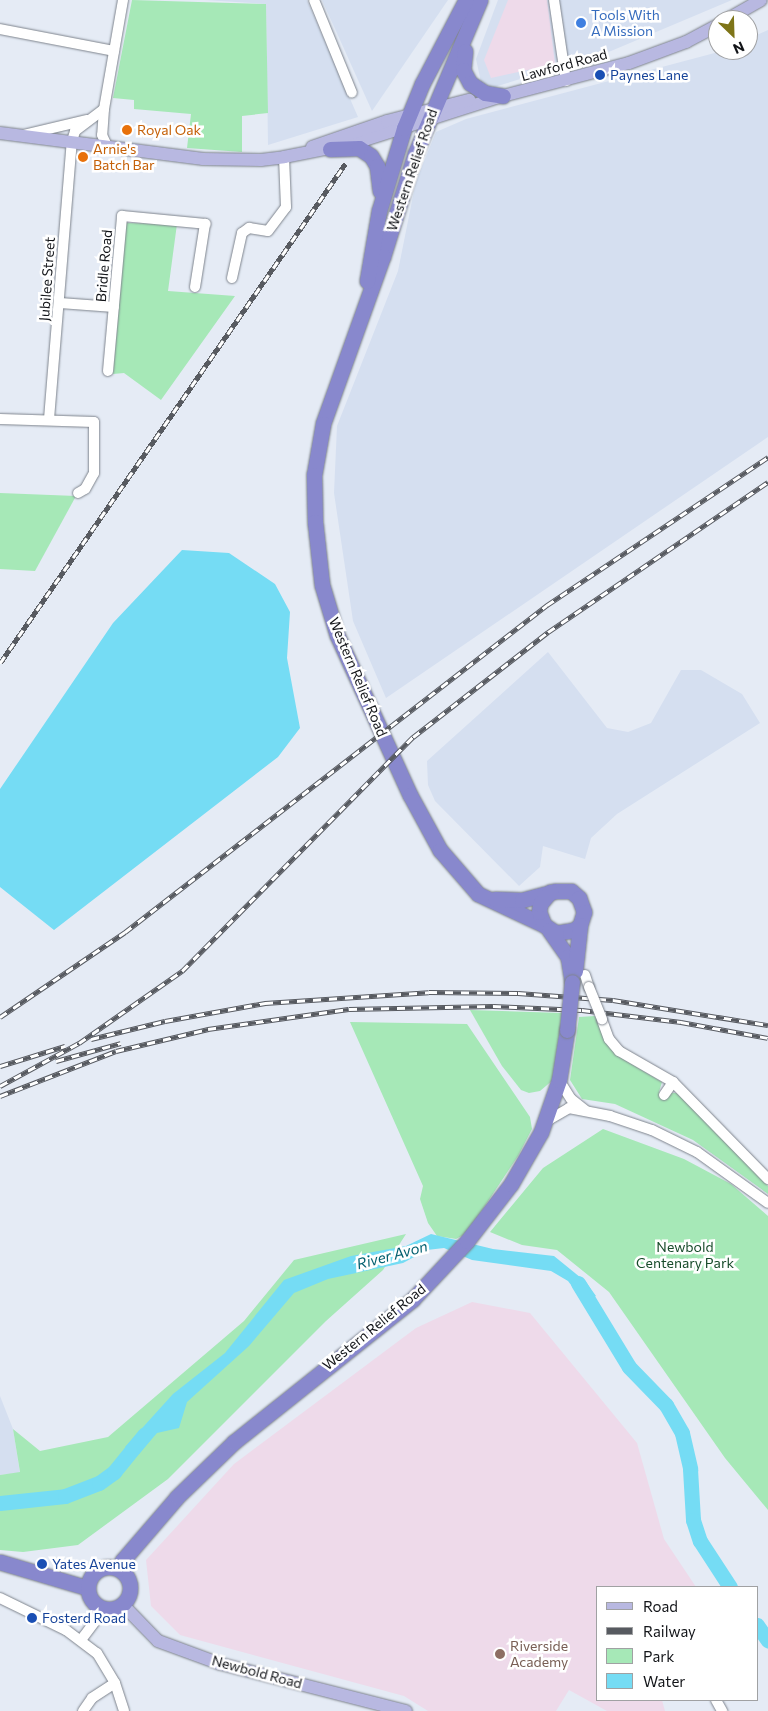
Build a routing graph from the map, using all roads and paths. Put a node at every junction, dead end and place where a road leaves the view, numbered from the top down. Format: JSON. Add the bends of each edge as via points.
{"nodes":[{"id":1,"x":123,"y":0,"type":"edge"},
{"id":2,"x":314,"y":0,"type":"edge"},
{"id":3,"x":466,"y":0,"type":"edge"},
{"id":4,"x":480,"y":0,"type":"edge"},
{"id":5,"x":554,"y":0,"type":"edge"},
{"id":6,"x":761,"y":0,"type":"edge"},
{"id":7,"x":744,"y":10,"type":"edge"},
{"id":8,"x":0,"y":29,"type":"edge"},
{"id":9,"x":708,"y":30,"type":"edge"},
{"id":10,"x":114,"y":51,"type":"junction"},
{"id":11,"x":566,"y":82,"type":"junction"},
{"id":12,"x":352,"y":92,"type":"dead end"},
{"id":13,"x":501,"y":97,"type":"junction"},
{"id":14,"x":104,"y":108,"type":"junction"},
{"id":15,"x":420,"y":118,"type":"junction"},
{"id":16,"x":89,"y":120,"type":"junction"},
{"id":17,"x":0,"y":133,"type":"edge"},
{"id":18,"x":17,"y":137,"type":"junction"},
{"id":19,"x":72,"y":141,"type":"junction"},
{"id":20,"x":108,"y":148,"type":"junction"},
{"id":21,"x":330,"y":149,"type":"junction"},
{"id":22,"x":288,"y":156,"type":"junction"},
{"id":23,"x":380,"y":206,"type":"junction"},
{"id":24,"x":368,"y":272,"type":"junction"},
{"id":25,"x":232,"y":278,"type":"dead end"},
{"id":26,"x":195,"y":286,"type":"dead end"},
{"id":27,"x":60,"y":303,"type":"junction"},
{"id":28,"x":114,"y":307,"type":"junction"},
{"id":29,"x":360,"y":314,"type":"junction"},
{"id":30,"x":108,"y":371,"type":"dead end"},
{"id":31,"x":0,"y":419,"type":"edge"},
{"id":32,"x":49,"y":419,"type":"junction"},
{"id":33,"x":78,"y":493,"type":"dead end"},
{"id":34,"x":550,"y":892,"type":"junction"},
{"id":35,"x":484,"y":897,"type":"junction"},
{"id":36,"x":580,"y":925,"type":"junction"},
{"id":37,"x":546,"y":928,"type":"junction"},
{"id":38,"x":575,"y":977,"type":"junction"},
{"id":39,"x":559,"y":1080,"type":"junction"},
{"id":40,"x":674,"y":1082,"type":"junction"},
{"id":41,"x":664,"y":1095,"type":"dead end"},
{"id":42,"x":585,"y":1110,"type":"junction"},
{"id":43,"x":545,"y":1122,"type":"junction"},
{"id":44,"x":768,"y":1179,"type":"edge"},
{"id":45,"x":768,"y":1204,"type":"edge"},
{"id":46,"x":0,"y":1562,"type":"edge"},
{"id":47,"x":118,"y":1569,"type":"junction"},
{"id":48,"x":88,"y":1588,"type":"junction"},
{"id":49,"x":0,"y":1598,"type":"edge"},
{"id":50,"x":123,"y":1605,"type":"junction"},
{"id":51,"x":104,"y":1609,"type":"junction"},
{"id":52,"x":81,"y":1640,"type":"junction"},
{"id":53,"x":115,"y":1683,"type":"junction"},
{"id":54,"x":83,"y":1711,"type":"edge"},
{"id":55,"x":124,"y":1711,"type":"edge"},
{"id":56,"x":406,"y":1711,"type":"edge"}],
"edges":[{"from":1,"to":10,"type":"street"},
{"from":2,"to":12,"type":"street"},
{"from":3,"to":15,"type":"highway","name":"Western Relief Road","via":[[422,84]]},
{"from":4,"to":13,"type":"highway","via":[[478,20],[462,56],[463,70],[474,87]]},
{"from":4,"to":15,"type":"highway","name":"Western Relief Road"},
{"from":5,"to":11,"type":"street"},
{"from":6,"to":7,"type":"main road"},
{"from":8,"to":10,"type":"street"},
{"from":9,"to":11,"type":"main road","name":"Lawford Road","via":[[679,45]]},
{"from":10,"to":14,"type":"street"},
{"from":11,"to":13,"type":"main road","name":"Lawford Road"},
{"from":13,"to":15,"type":"main road","name":"Lawford Road","via":[[483,97]]},
{"from":14,"to":16,"type":"street"},
{"from":14,"to":20,"type":"street","via":[[102,135]]},
{"from":15,"to":21,"type":"main road","name":"Lawford Road"},
{"from":15,"to":22,"type":"main road","name":"Lawford Road","via":[[327,140]]},
{"from":15,"to":23,"type":"highway","name":"Western Relief Road"},
{"from":15,"to":24,"type":"highway"},
{"from":15,"to":29,"type":"highway","name":"Western Relief Road","via":[[383,256]]},
{"from":16,"to":18,"type":"street"},
{"from":16,"to":19,"type":"street","via":[[75,131]]},
{"from":17,"to":18,"type":"main road","name":"Lawford Road"},
{"from":18,"to":19,"type":"main road","name":"Lawford Road"},
{"from":19,"to":20,"type":"main road","name":"Lawford Road"},
{"from":19,"to":27,"type":"street","name":"Jubilee Street"},
{"from":20,"to":22,"type":"main road","name":"Lawford Road","via":[[223,160]]},
{"from":21,"to":22,"type":"main road","name":"Lawford Road"},
{"from":21,"to":23,"type":"highway","via":[[359,148],[371,156],[377,166]]},
{"from":22,"to":25,"type":"street","via":[[286,207],[268,231],[249,228],[242,233]]},
{"from":23,"to":24,"type":"highway","name":"Western Relief Road"},
{"from":24,"to":29,"type":"highway","name":"Western Relief Road"},
{"from":26,"to":28,"type":"street","name":"Bridle Road","via":[[206,224],[122,216]]},
{"from":27,"to":28,"type":"street"},
{"from":27,"to":32,"type":"street","name":"Jubilee Street"},
{"from":28,"to":30,"type":"street","name":"Bridle Road"},
{"from":29,"to":35,"type":"highway","name":"Western Relief Road","via":[[323,424],[316,457],[315,522],[322,585],[337,635],[410,795],[440,850]]},
{"from":31,"to":32,"type":"street"},
{"from":32,"to":33,"type":"street","via":[[94,422],[94,473],[85,489]]},
{"from":34,"to":35,"type":"highway","via":[[522,900]]},
{"from":34,"to":36,"type":"highway","via":[[567,890],[579,898],[584,912]]},
{"from":34,"to":37,"type":"highway","via":[[540,904],[540,918]]},
{"from":35,"to":37,"type":"highway","name":"Western Relief Road"},
{"from":36,"to":37,"type":"highway","via":[[568,933]]},
{"from":36,"to":38,"type":"highway","name":"Western Relief Road"},
{"from":37,"to":38,"type":"highway","name":"Western Relief Road","via":[[564,948]]},
{"from":38,"to":39,"type":"highway","name":"Western Relief Road","bridge":true},
{"from":38,"to":40,"type":"street","bridge":true,"via":[[589,987],[609,1039],[619,1051]]},
{"from":39,"to":42,"type":"street","via":[[571,1099]]},
{"from":39,"to":43,"type":"highway","name":"Western Relief Road"},
{"from":40,"to":41,"type":"street"},
{"from":40,"to":44,"type":"street"},
{"from":42,"to":43,"type":"street","via":[[569,1108]]},
{"from":42,"to":45,"type":"street","via":[[652,1130],[682,1145],[728,1172]]},
{"from":43,"to":47,"type":"highway","name":"Western Relief Road","via":[[511,1184],[432,1280],[383,1324],[234,1442],[178,1497]]},
{"from":46,"to":48,"type":"highway"},
{"from":47,"to":48,"type":"highway","via":[[98,1570]]},
{"from":47,"to":50,"type":"highway","via":[[130,1586]]},
{"from":48,"to":51,"type":"highway","via":[[92,1602]]},
{"from":49,"to":52,"type":"street"},
{"from":50,"to":51,"type":"highway"},
{"from":50,"to":56,"type":"main road","name":"Newbold Road","via":[[158,1641],[221,1664]]},
{"from":51,"to":52,"type":"street"},
{"from":52,"to":53,"type":"street","via":[[96,1653]]},
{"from":53,"to":54,"type":"street","via":[[92,1698]]},
{"from":53,"to":55,"type":"street"}]}
